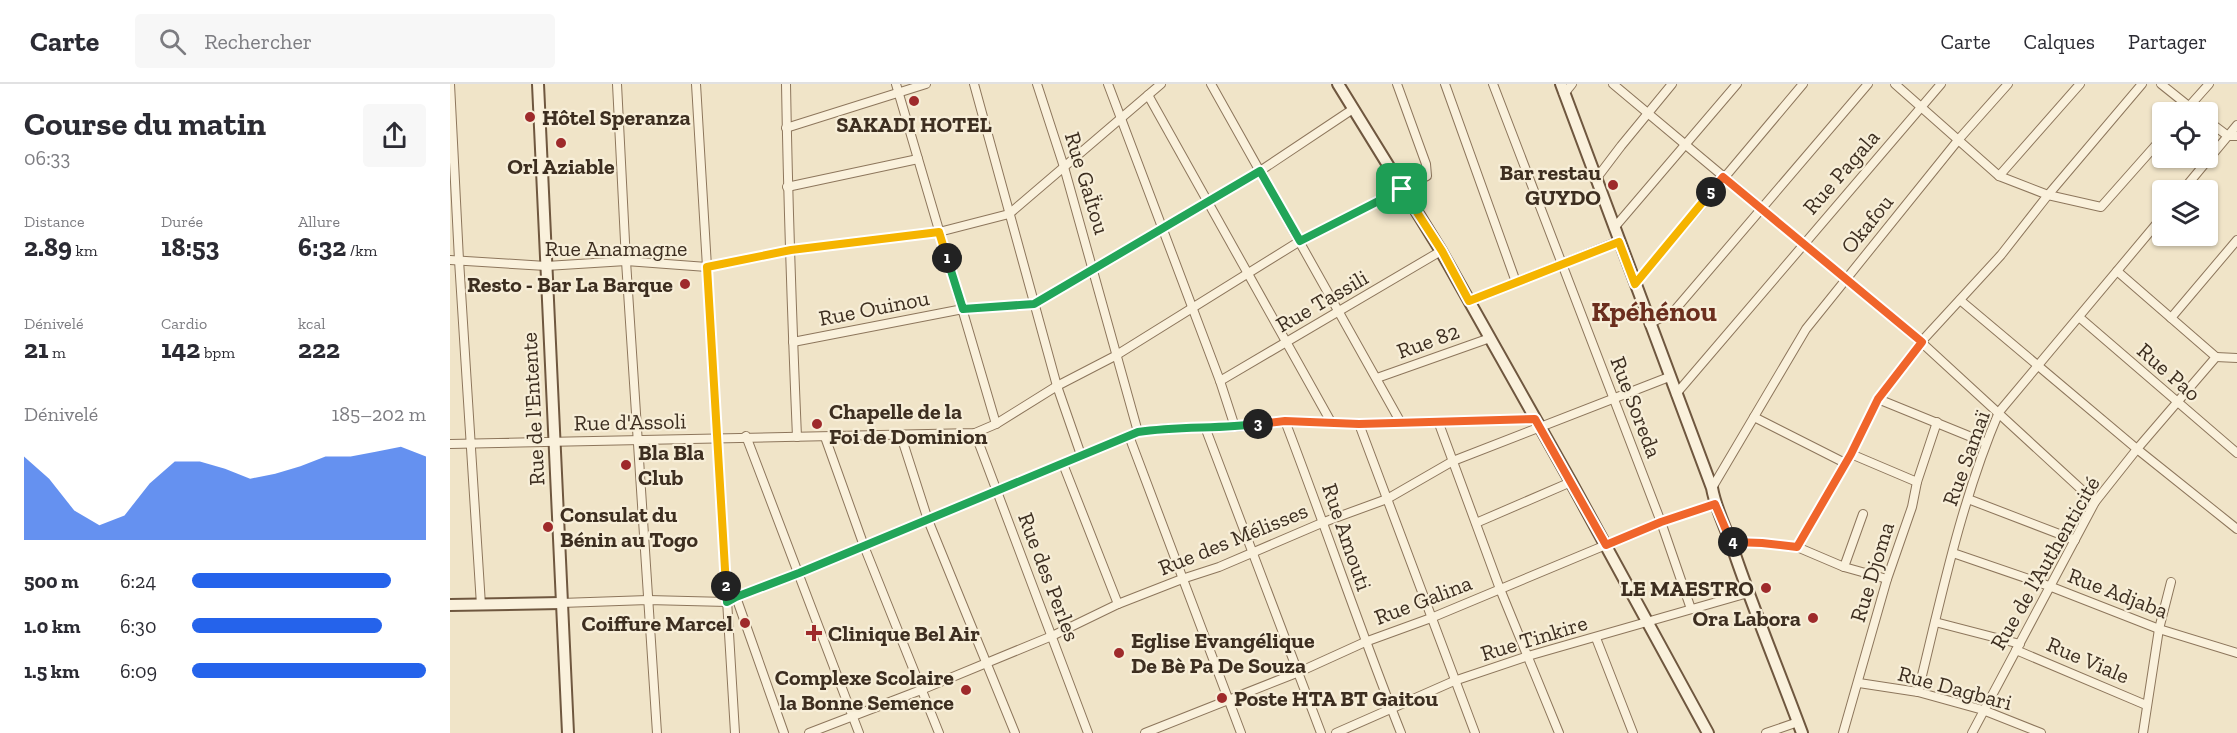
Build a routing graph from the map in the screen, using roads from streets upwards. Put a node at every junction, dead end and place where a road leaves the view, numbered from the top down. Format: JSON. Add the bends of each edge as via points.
{"nodes":[{"id":1,"x":450,"y":84,"type":"edge"},
{"id":2,"x":538,"y":84,"type":"edge"},
{"id":3,"x":616,"y":84,"type":"edge"},
{"id":4,"x":696,"y":84,"type":"edge"},
{"id":5,"x":786,"y":84,"type":"edge"},
{"id":6,"x":896,"y":84,"type":"edge"},
{"id":7,"x":926,"y":84,"type":"edge"},
{"id":8,"x":974,"y":84,"type":"edge"},
{"id":9,"x":1037,"y":84,"type":"edge"},
{"id":10,"x":1108,"y":84,"type":"edge"},
{"id":11,"x":1161,"y":84,"type":"edge"},
{"id":12,"x":1211,"y":84,"type":"edge"},
{"id":13,"x":1338,"y":84,"type":"edge"},
{"id":14,"x":1397,"y":84,"type":"edge"},
{"id":15,"x":1445,"y":84,"type":"edge"},
{"id":16,"x":1493,"y":84,"type":"edge"},
{"id":17,"x":1572,"y":84,"type":"edge"},
{"id":18,"x":1613,"y":84,"type":"edge"},
{"id":19,"x":1672,"y":84,"type":"edge"},
{"id":20,"x":1737,"y":84,"type":"edge"},
{"id":21,"x":1803,"y":84,"type":"edge"},
{"id":22,"x":1868,"y":84,"type":"edge"},
{"id":23,"x":1894,"y":84,"type":"edge"},
{"id":24,"x":1941,"y":84,"type":"edge"},
{"id":25,"x":2008,"y":84,"type":"edge"},
{"id":26,"x":2080,"y":84,"type":"edge"},
{"id":27,"x":2142,"y":84,"type":"edge"},
{"id":28,"x":2161,"y":84,"type":"edge"},
{"id":29,"x":2209,"y":84,"type":"edge"},
{"id":30,"x":1562,"y":89,"type":"edge"},
{"id":31,"x":899,"y":93,"type":"junction"},
{"id":32,"x":1148,"y":95,"type":"junction"},
{"id":33,"x":2179,"y":102,"type":"edge"},
{"id":34,"x":2194,"y":102,"type":"edge"},
{"id":35,"x":1921,"y":107,"type":"junction"},
{"id":36,"x":1353,"y":109,"type":"junction"},
{"id":37,"x":1647,"y":114,"type":"junction"},
{"id":38,"x":1121,"y":118,"type":"junction"},
{"id":39,"x":2237,"y":125,"type":"edge"},
{"id":40,"x":786,"y":128,"type":"junction"},
{"id":41,"x":2218,"y":128,"type":"edge"},
{"id":42,"x":2228,"y":136,"type":"junction"},
{"id":43,"x":2237,"y":136,"type":"edge"},
{"id":44,"x":1959,"y":139,"type":"junction"},
{"id":45,"x":1685,"y":146,"type":"junction"},
{"id":46,"x":2152,"y":149,"type":"edge"},
{"id":47,"x":918,"y":159,"type":"junction"},
{"id":48,"x":1064,"y":167,"type":"junction"},
{"id":49,"x":1260,"y":171,"type":"junction"},
{"id":50,"x":1999,"y":176,"type":"junction"},
{"id":51,"x":1723,"y":177,"type":"junction"},
{"id":52,"x":1596,"y":179,"type":"junction"},
{"id":53,"x":2191,"y":180,"type":"edge"},
{"id":54,"x":787,"y":187,"type":"junction"},
{"id":55,"x":1402,"y":189,"type":"junction"},
{"id":56,"x":2048,"y":195,"type":"junction"},
{"id":57,"x":1207,"y":201,"type":"junction"},
{"id":58,"x":1761,"y":210,"type":"junction"},
{"id":59,"x":1009,"y":214,"type":"junction"},
{"id":60,"x":1162,"y":228,"type":"junction"},
{"id":61,"x":1614,"y":228,"type":"junction"},
{"id":62,"x":2152,"y":229,"type":"edge"},
{"id":63,"x":939,"y":232,"type":"junction"},
{"id":64,"x":2237,"y":240,"type":"edge"},
{"id":65,"x":1300,"y":241,"type":"junction"},
{"id":66,"x":1619,"y":242,"type":"junction"},
{"id":67,"x":1803,"y":244,"type":"junction"},
{"id":68,"x":791,"y":250,"type":"junction"},
{"id":69,"x":1442,"y":251,"type":"junction"},
{"id":70,"x":454,"y":260,"type":"edge"},
{"id":71,"x":626,"y":261,"type":"junction"},
{"id":72,"x":1562,"y":263,"type":"junction"},
{"id":73,"x":546,"y":266,"type":"junction"},
{"id":74,"x":707,"y":267,"type":"junction"},
{"id":75,"x":1093,"y":269,"type":"junction"},
{"id":76,"x":2117,"y":271,"type":"junction"},
{"id":77,"x":1247,"y":274,"type":"junction"},
{"id":78,"x":1846,"y":278,"type":"junction"},
{"id":79,"x":1516,"y":282,"type":"junction"},
{"id":80,"x":1635,"y":284,"type":"junction"},
{"id":81,"x":1960,"y":300,"type":"junction"},
{"id":82,"x":1469,"y":301,"type":"junction"},
{"id":83,"x":1034,"y":304,"type":"junction"},
{"id":84,"x":1192,"y":308,"type":"junction"},
{"id":85,"x":963,"y":309,"type":"junction"},
{"id":86,"x":1339,"y":312,"type":"junction"},
{"id":87,"x":2079,"y":317,"type":"junction"},
{"id":88,"x":2171,"y":318,"type":"junction"},
{"id":89,"x":1649,"y":324,"type":"junction"},
{"id":90,"x":1490,"y":338,"type":"junction"},
{"id":91,"x":793,"y":342,"type":"junction"},
{"id":92,"x":1922,"y":342,"type":"junction"},
{"id":93,"x":1285,"y":343,"type":"junction"},
{"id":94,"x":1115,"y":356,"type":"junction"},
{"id":95,"x":2216,"y":357,"type":"junction"},
{"id":96,"x":2237,"y":358,"type":"edge"},
{"id":97,"x":2036,"y":366,"type":"junction"},
{"id":98,"x":1670,"y":377,"type":"junction"},
{"id":99,"x":1377,"y":378,"type":"junction"},
{"id":100,"x":1220,"y":381,"type":"junction"},
{"id":101,"x":1057,"y":386,"type":"junction"},
{"id":102,"x":1676,"y":394,"type":"junction"},
{"id":103,"x":1613,"y":399,"type":"junction"},
{"id":104,"x":1878,"y":399,"type":"junction"},
{"id":105,"x":2176,"y":402,"type":"junction"},
{"id":106,"x":1999,"y":412,"type":"junction"},
{"id":107,"x":1754,"y":417,"type":"junction"},
{"id":108,"x":1285,"y":421,"type":"junction"},
{"id":109,"x":1438,"y":421,"type":"junction"},
{"id":110,"x":1331,"y":422,"type":"junction"},
{"id":111,"x":1937,"y":422,"type":"junction"},
{"id":112,"x":1401,"y":423,"type":"junction"},
{"id":113,"x":1538,"y":423,"type":"junction"},
{"id":114,"x":996,"y":424,"type":"junction"},
{"id":115,"x":1359,"y":424,"type":"junction"},
{"id":116,"x":1205,"y":427,"type":"junction"},
{"id":117,"x":1235,"y":427,"type":"junction"},
{"id":118,"x":1138,"y":432,"type":"junction"},
{"id":119,"x":975,"y":433,"type":"junction"},
{"id":120,"x":746,"y":436,"type":"junction"},
{"id":121,"x":901,"y":436,"type":"junction"},
{"id":122,"x":1129,"y":436,"type":"junction"},
{"id":123,"x":796,"y":437,"type":"junction"},
{"id":124,"x":825,"y":437,"type":"junction"},
{"id":125,"x":718,"y":439,"type":"junction"},
{"id":126,"x":639,"y":440,"type":"junction"},
{"id":127,"x":554,"y":441,"type":"junction"},
{"id":128,"x":471,"y":443,"type":"junction"},
{"id":129,"x":1986,"y":443,"type":"junction"},
{"id":130,"x":450,"y":444,"type":"edge"},
{"id":131,"x":2137,"y":449,"type":"junction"},
{"id":132,"x":2237,"y":453,"type":"edge"},
{"id":133,"x":1851,"y":454,"type":"junction"},
{"id":134,"x":1081,"y":455,"type":"junction"},
{"id":135,"x":1453,"y":461,"type":"junction"},
{"id":136,"x":1845,"y":463,"type":"junction"},
{"id":137,"x":1063,"y":464,"type":"junction"},
{"id":138,"x":1571,"y":482,"type":"junction"},
{"id":139,"x":1917,"y":482,"type":"junction"},
{"id":140,"x":1712,"y":488,"type":"junction"},
{"id":141,"x":997,"y":491,"type":"junction"},
{"id":142,"x":1387,"y":499,"type":"junction"},
{"id":143,"x":1968,"y":499,"type":"junction"},
{"id":144,"x":2095,"y":502,"type":"junction"},
{"id":145,"x":1715,"y":504,"type":"junction"},
{"id":146,"x":1863,"y":514,"type":"dead end"},
{"id":147,"x":928,"y":520,"type":"junction"},
{"id":148,"x":1324,"y":522,"type":"junction"},
{"id":149,"x":1661,"y":522,"type":"junction"},
{"id":150,"x":1476,"y":523,"type":"junction"},
{"id":151,"x":2237,"y":529,"type":"edge"},
{"id":152,"x":2075,"y":540,"type":"junction"},
{"id":153,"x":1731,"y":542,"type":"junction"},
{"id":154,"x":1606,"y":545,"type":"junction"},
{"id":155,"x":864,"y":546,"type":"junction"},
{"id":156,"x":1797,"y":547,"type":"junction"},
{"id":157,"x":1253,"y":553,"type":"junction"},
{"id":158,"x":1953,"y":553,"type":"junction"},
{"id":159,"x":1844,"y":567,"type":"junction"},
{"id":160,"x":799,"y":573,"type":"junction"},
{"id":161,"x":1182,"y":579,"type":"junction"},
{"id":162,"x":1887,"y":579,"type":"junction"},
{"id":163,"x":2171,"y":582,"type":"dead end"},
{"id":164,"x":2049,"y":586,"type":"junction"},
{"id":165,"x":1500,"y":589,"type":"junction"},
{"id":166,"x":1748,"y":593,"type":"junction"},
{"id":167,"x":736,"y":597,"type":"junction"},
{"id":168,"x":648,"y":600,"type":"junction"},
{"id":169,"x":727,"y":602,"type":"junction"},
{"id":170,"x":561,"y":603,"type":"junction"},
{"id":171,"x":1118,"y":604,"type":"junction"},
{"id":172,"x":450,"y":605,"type":"edge"},
{"id":173,"x":481,"y":605,"type":"junction"},
{"id":174,"x":1691,"y":609,"type":"junction"},
{"id":175,"x":1431,"y":618,"type":"junction"},
{"id":176,"x":1647,"y":622,"type":"junction"},
{"id":177,"x":1935,"y":622,"type":"junction"},
{"id":178,"x":2158,"y":629,"type":"junction"},
{"id":179,"x":1052,"y":636,"type":"junction"},
{"id":180,"x":1596,"y":638,"type":"junction"},
{"id":181,"x":1365,"y":642,"type":"junction"},
{"id":182,"x":2018,"y":647,"type":"junction"},
{"id":183,"x":2237,"y":653,"type":"edge"},
{"id":184,"x":1528,"y":656,"type":"junction"},
{"id":185,"x":986,"y":663,"type":"junction"},
{"id":186,"x":1299,"y":672,"type":"junction"},
{"id":187,"x":1454,"y":681,"type":"junction"},
{"id":188,"x":1859,"y":683,"type":"junction"},
{"id":189,"x":921,"y":690,"type":"junction"},
{"id":190,"x":1918,"y":693,"type":"junction"},
{"id":191,"x":1228,"y":699,"type":"junction"},
{"id":192,"x":2146,"y":705,"type":"junction"},
{"id":193,"x":1391,"y":709,"type":"junction"},
{"id":194,"x":1983,"y":710,"type":"junction"},
{"id":195,"x":853,"y":717,"type":"junction"},
{"id":196,"x":1798,"y":722,"type":"junction"},
{"id":197,"x":1166,"y":729,"type":"edge"},
{"id":198,"x":568,"y":733,"type":"edge"},
{"id":199,"x":657,"y":733,"type":"edge"},
{"id":200,"x":735,"y":733,"type":"edge"},
{"id":201,"x":784,"y":733,"type":"edge"},
{"id":202,"x":809,"y":733,"type":"edge"},
{"id":203,"x":859,"y":733,"type":"edge"},
{"id":204,"x":939,"y":733,"type":"edge"},
{"id":205,"x":1015,"y":733,"type":"edge"},
{"id":206,"x":1088,"y":733,"type":"edge"},
{"id":207,"x":1145,"y":733,"type":"edge"},
{"id":208,"x":1241,"y":733,"type":"edge"},
{"id":209,"x":1321,"y":733,"type":"edge"},
{"id":210,"x":1336,"y":733,"type":"edge"},
{"id":211,"x":1401,"y":733,"type":"edge"},
{"id":212,"x":1475,"y":733,"type":"edge"},
{"id":213,"x":1559,"y":733,"type":"edge"},
{"id":214,"x":1633,"y":733,"type":"edge"},
{"id":215,"x":1708,"y":733,"type":"edge"},
{"id":216,"x":1766,"y":733,"type":"edge"},
{"id":217,"x":1802,"y":733,"type":"edge"},
{"id":218,"x":1843,"y":733,"type":"edge"},
{"id":219,"x":1972,"y":733,"type":"edge"},
{"id":220,"x":2041,"y":733,"type":"edge"},
{"id":221,"x":2143,"y":733,"type":"edge"}],
"edges":[{"from":1,"to":70,"type":"street"},
{"from":2,"to":73,"type":"street","name":"Rue de l'Entente"},
{"from":3,"to":71,"type":"street"},
{"from":4,"to":74,"type":"street"},
{"from":5,"to":40,"type":"street"},
{"from":6,"to":31,"type":"street"},
{"from":7,"to":31,"type":"street"},
{"from":8,"to":59,"type":"street"},
{"from":9,"to":48,"type":"street","name":"Rue GaÏtou"},
{"from":10,"to":38,"type":"street"},
{"from":11,"to":32,"type":"street","name":"Rue Anamagne"},
{"from":12,"to":49,"type":"street"},
{"from":13,"to":36,"type":"street"},
{"from":14,"to":55,"type":"street","name":"Rue d'Assoli","via":[[1427,174]]},
{"from":15,"to":79,"type":"street"},
{"from":16,"to":72,"type":"street","name":"Rue Soreda"},
{"from":17,"to":30,"type":"street"},
{"from":18,"to":37,"type":"street"},
{"from":19,"to":37,"type":"street"},
{"from":20,"to":45,"type":"street"},
{"from":21,"to":51,"type":"street"},
{"from":22,"to":58,"type":"street"},
{"from":23,"to":35,"type":"street"},
{"from":24,"to":35,"type":"street","name":"Rue Pagala"},
{"from":25,"to":44,"type":"street","name":"Okafou"},
{"from":26,"to":50,"type":"street"},
{"from":27,"to":56,"type":"street"},
{"from":28,"to":33,"type":"street"},
{"from":29,"to":34,"type":"street"},
{"from":30,"to":52,"type":"street"},
{"from":31,"to":40,"type":"street"},
{"from":31,"to":47,"type":"street"},
{"from":32,"to":38,"type":"street","name":"Rue Anamagne"},
{"from":32,"to":57,"type":"street"},
{"from":35,"to":44,"type":"street"},
{"from":35,"to":67,"type":"street","name":"Rue Pagala"},
{"from":36,"to":49,"type":"street"},
{"from":36,"to":55,"type":"street"},
{"from":37,"to":45,"type":"street"},
{"from":37,"to":52,"type":"street"},
{"from":38,"to":48,"type":"street","name":"Rue Anamagne"},
{"from":38,"to":60,"type":"street"},
{"from":39,"to":42,"type":"street"},
{"from":40,"to":54,"type":"street"},
{"from":41,"to":42,"type":"street"},
{"from":42,"to":43,"type":"street"},
{"from":42,"to":53,"type":"street"},
{"from":44,"to":50,"type":"street"},
{"from":44,"to":78,"type":"street","name":"Okafou"},
{"from":45,"to":51,"type":"street"},
{"from":45,"to":61,"type":"street"},
{"from":46,"to":56,"type":"street","via":[[2101,207]]},
{"from":47,"to":54,"type":"street"},
{"from":47,"to":63,"type":"street"},
{"from":48,"to":59,"type":"street","name":"Rue Anamagne"},
{"from":48,"to":75,"type":"street","name":"Rue GaÏtou"},
{"from":49,"to":57,"type":"street"},
{"from":49,"to":65,"type":"street"},
{"from":50,"to":56,"type":"street"},
{"from":51,"to":58,"type":"street"},
{"from":51,"to":80,"type":"street"},
{"from":52,"to":61,"type":"street"},
{"from":54,"to":68,"type":"street"},
{"from":55,"to":65,"type":"street","name":"Rue d'Assoli"},
{"from":55,"to":69,"type":"street"},
{"from":56,"to":81,"type":"street"},
{"from":57,"to":60,"type":"street"},
{"from":57,"to":77,"type":"street"},
{"from":58,"to":67,"type":"street"},
{"from":58,"to":89,"type":"street","via":[[1674,311]]},
{"from":59,"to":63,"type":"street","name":"Rue Anamagne"},
{"from":59,"to":83,"type":"street"},
{"from":60,"to":75,"type":"street"},
{"from":60,"to":84,"type":"street"},
{"from":61,"to":66,"type":"street"},
{"from":62,"to":76,"type":"street","name":"Rue Samaï"},
{"from":63,"to":68,"type":"street","name":"Rue Anamagne"},
{"from":63,"to":85,"type":"street"},
{"from":64,"to":88,"type":"street"},
{"from":65,"to":77,"type":"street","name":"Rue d'Assoli"},
{"from":65,"to":86,"type":"street"},
{"from":66,"to":72,"type":"street"},
{"from":66,"to":80,"type":"street"},
{"from":67,"to":78,"type":"street"},
{"from":67,"to":102,"type":"street","name":"Rue Pagala"},
{"from":68,"to":74,"type":"street","name":"Rue Anamagne"},
{"from":68,"to":91,"type":"street"},
{"from":69,"to":82,"type":"street"},
{"from":69,"to":86,"type":"street","name":"Rue Tassili"},
{"from":70,"to":73,"type":"street","name":"Rue Anamagne"},
{"from":70,"to":128,"type":"street"},
{"from":71,"to":73,"type":"street","name":"Rue Anamagne"},
{"from":71,"to":74,"type":"street","name":"Rue Anamagne"},
{"from":71,"to":126,"type":"street"},
{"from":72,"to":79,"type":"street"},
{"from":72,"to":103,"type":"street","name":"Rue Soreda"},
{"from":73,"to":127,"type":"street","name":"Rue de l'Entente"},
{"from":74,"to":125,"type":"street"},
{"from":75,"to":83,"type":"street"},
{"from":75,"to":94,"type":"street","name":"Rue GaÏtou"},
{"from":76,"to":87,"type":"street","name":"Rue Samaï"},
{"from":76,"to":88,"type":"street"},
{"from":77,"to":84,"type":"street","name":"Rue d'Assoli"},
{"from":77,"to":93,"type":"street"},
{"from":78,"to":92,"type":"street"},
{"from":78,"to":107,"type":"street","name":"Okafou","via":[[1797,342]]},
{"from":79,"to":82,"type":"street"},
{"from":80,"to":89,"type":"street"},
{"from":81,"to":92,"type":"street"},
{"from":81,"to":97,"type":"street"},
{"from":82,"to":90,"type":"street"},
{"from":83,"to":85,"type":"street","name":"Rue Ouinou"},
{"from":83,"to":101,"type":"street"},
{"from":84,"to":94,"type":"street","name":"Rue d'Assoli"},
{"from":84,"to":100,"type":"street"},
{"from":85,"to":91,"type":"street","name":"Rue Ouinou"},
{"from":85,"to":114,"type":"street"},
{"from":86,"to":93,"type":"street","name":"Rue Tassili"},
{"from":86,"to":99,"type":"street"},
{"from":87,"to":97,"type":"street","name":"Rue Samaï"},
{"from":87,"to":105,"type":"street","name":"Rue Pao"},
{"from":88,"to":95,"type":"street"},
{"from":89,"to":98,"type":"street"},
{"from":90,"to":99,"type":"street","name":"Rue 82"},
{"from":90,"to":113,"type":"street"},
{"from":91,"to":123,"type":"street"},
{"from":92,"to":104,"type":"street"},
{"from":92,"to":106,"type":"street"},
{"from":93,"to":100,"type":"street","name":"Rue Tassili"},
{"from":93,"to":110,"type":"street"},
{"from":94,"to":101,"type":"street","name":"Rue d'Assoli"},
{"from":94,"to":118,"type":"street","name":"Rue GaÏtou"},
{"from":95,"to":96,"type":"street"},
{"from":95,"to":105,"type":"street","name":"Rue de l'Authenticité"},
{"from":97,"to":106,"type":"street","name":"Rue Samaï"},
{"from":97,"to":131,"type":"street"},
{"from":98,"to":102,"type":"street"},
{"from":98,"to":103,"type":"street","name":"Rue des Mélisses"},
{"from":99,"to":112,"type":"street"},
{"from":100,"to":117,"type":"street"},
{"from":101,"to":114,"type":"street","name":"Rue d'Assoli"},
{"from":101,"to":134,"type":"street"},
{"from":102,"to":140,"type":"street"},
{"from":103,"to":113,"type":"street","name":"Rue des Mélisses"},
{"from":103,"to":149,"type":"street","name":"Rue Soreda"},
{"from":104,"to":111,"type":"street"},
{"from":104,"to":133,"type":"street"},
{"from":105,"to":131,"type":"street","name":"Rue de l'Authenticité"},
{"from":105,"to":132,"type":"street","name":"Rue Pao"},
{"from":106,"to":129,"type":"street","name":"Rue Samaï"},
{"from":106,"to":144,"type":"street"},
{"from":107,"to":136,"type":"street"},
{"from":107,"to":140,"type":"street","name":"Okafou"},
{"from":108,"to":110,"type":"street"},
{"from":108,"to":117,"type":"street"},
{"from":108,"to":148,"type":"street","name":"Rue Amouti"},
{"from":109,"to":112,"type":"street"},
{"from":109,"to":113,"type":"street"},
{"from":109,"to":135,"type":"street"},
{"from":110,"to":115,"type":"street"},
{"from":111,"to":129,"type":"street"},
{"from":111,"to":139,"type":"street","name":"Rue Djoma"},
{"from":112,"to":115,"type":"street"},
{"from":113,"to":135,"type":"street","name":"Rue des Mélisses"},
{"from":113,"to":138,"type":"street"},
{"from":114,"to":119,"type":"street","name":"Rue d'Assoli"},
{"from":115,"to":142,"type":"street"},
{"from":116,"to":117,"type":"street"},
{"from":116,"to":118,"type":"street"},
{"from":116,"to":157,"type":"street"},
{"from":118,"to":122,"type":"street"},
{"from":119,"to":121,"type":"street","name":"Rue d'Assoli"},
{"from":119,"to":141,"type":"street","name":"Rue des Perles"},
{"from":120,"to":123,"type":"street","name":"Rue d'Assoli"},
{"from":120,"to":125,"type":"street","name":"Rue d'Assoli"},
{"from":120,"to":160,"type":"street"},
{"from":121,"to":124,"type":"street","name":"Rue d'Assoli"},
{"from":121,"to":147,"type":"street"},
{"from":122,"to":134,"type":"street"},
{"from":122,"to":161,"type":"street"},
{"from":123,"to":124,"type":"street","name":"Rue d'Assoli"},
{"from":124,"to":155,"type":"street"},
{"from":125,"to":126,"type":"street","name":"Rue d'Assoli"},
{"from":125,"to":169,"type":"street"},
{"from":126,"to":127,"type":"street","name":"Rue d'Assoli"},
{"from":126,"to":168,"type":"street"},
{"from":127,"to":128,"type":"street","name":"Rue d'Assoli"},
{"from":127,"to":170,"type":"street","name":"Rue de l'Entente"},
{"from":128,"to":130,"type":"street","name":"Rue d'Assoli"},
{"from":128,"to":173,"type":"street"},
{"from":129,"to":143,"type":"street","name":"Rue Samaï"},
{"from":131,"to":144,"type":"street","name":"Rue de l'Authenticité"},
{"from":131,"to":151,"type":"street"},
{"from":133,"to":136,"type":"street"},
{"from":133,"to":139,"type":"street"},
{"from":134,"to":137,"type":"street"},
{"from":135,"to":142,"type":"street","name":"Rue des Mélisses"},
{"from":135,"to":150,"type":"street"},
{"from":136,"to":156,"type":"street"},
{"from":137,"to":141,"type":"street"},
{"from":137,"to":171,"type":"street"},
{"from":138,"to":150,"type":"street"},
{"from":138,"to":154,"type":"street"},
{"from":139,"to":162,"type":"street","name":"Rue Djoma"},
{"from":140,"to":145,"type":"street"},
{"from":141,"to":147,"type":"street"},
{"from":141,"to":179,"type":"street","name":"Rue des Perles"},
{"from":142,"to":148,"type":"street","name":"Rue des Mélisses"},
{"from":142,"to":175,"type":"street"},
{"from":143,"to":152,"type":"street"},
{"from":143,"to":158,"type":"street","name":"Rue Samaï"},
{"from":144,"to":152,"type":"street","name":"Rue de l'Authenticité"},
{"from":145,"to":149,"type":"street","name":"Rue Galina"},
{"from":145,"to":153,"type":"street"},
{"from":146,"to":159,"type":"street"},
{"from":147,"to":155,"type":"street"},
{"from":147,"to":185,"type":"street"},
{"from":148,"to":157,"type":"street","name":"Rue des Mélisses"},
{"from":148,"to":181,"type":"street","name":"Rue Amouti"},
{"from":149,"to":154,"type":"street","name":"Rue Galina"},
{"from":149,"to":174,"type":"street","name":"Rue Soreda"},
{"from":150,"to":165,"type":"street"},
{"from":152,"to":164,"type":"street","name":"Rue de l'Authenticité"},
{"from":153,"to":156,"type":"street"},
{"from":153,"to":166,"type":"street"},
{"from":154,"to":165,"type":"street","name":"Rue Galina"},
{"from":154,"to":176,"type":"street"},
{"from":155,"to":160,"type":"street"},
{"from":155,"to":189,"type":"street"},
{"from":156,"to":159,"type":"street"},
{"from":157,"to":161,"type":"street","name":"Rue des Mélisses"},
{"from":157,"to":186,"type":"street"},
{"from":158,"to":164,"type":"street","name":"Rue Adjaba"},
{"from":158,"to":177,"type":"street","name":"Rue Samaï"},
{"from":159,"to":162,"type":"street"},
{"from":160,"to":167,"type":"street"},
{"from":160,"to":195,"type":"street"},
{"from":161,"to":171,"type":"street","name":"Rue des Mélisses"},
{"from":161,"to":191,"type":"street"},
{"from":162,"to":188,"type":"street","name":"Rue Djoma"},
{"from":163,"to":178,"type":"street"},
{"from":164,"to":178,"type":"street","name":"Rue Adjaba"},
{"from":164,"to":182,"type":"street","name":"Rue de l'Authenticité"},
{"from":165,"to":175,"type":"street","name":"Rue Galina"},
{"from":165,"to":184,"type":"street"},
{"from":166,"to":174,"type":"street","name":"Rue Tinkire"},
{"from":166,"to":196,"type":"street"},
{"from":167,"to":169,"type":"street"},
{"from":167,"to":201,"type":"street"},
{"from":168,"to":169,"type":"street"},
{"from":168,"to":170,"type":"street"},
{"from":168,"to":199,"type":"street"},
{"from":169,"to":200,"type":"street"},
{"from":170,"to":173,"type":"street"},
{"from":170,"to":198,"type":"street","name":"Rue de l'Entente"},
{"from":171,"to":179,"type":"street","name":"Rue des Mélisses"},
{"from":172,"to":173,"type":"street"},
{"from":174,"to":176,"type":"street","name":"Rue Tinkire"},
{"from":175,"to":181,"type":"street","name":"Rue Galina"},
{"from":175,"to":187,"type":"street"},
{"from":176,"to":180,"type":"street","name":"Rue Tinkire"},
{"from":176,"to":215,"type":"street"},
{"from":177,"to":182,"type":"street","name":"Rue Viale"},
{"from":177,"to":190,"type":"street","name":"Rue Samaï"},
{"from":178,"to":183,"type":"street","name":"Rue Adjaba"},
{"from":178,"to":192,"type":"street"},
{"from":179,"to":185,"type":"street","name":"Rue des Mélisses"},
{"from":179,"to":206,"type":"street","name":"Rue des Perles"},
{"from":180,"to":184,"type":"street","name":"Rue Tinkire"},
{"from":180,"to":214,"type":"street"},
{"from":181,"to":186,"type":"street","name":"Rue Galina"},
{"from":181,"to":193,"type":"street","name":"Rue Amouti"},
{"from":182,"to":192,"type":"street","name":"Rue Viale"},
{"from":182,"to":194,"type":"street","name":"Rue de l'Authenticité"},
{"from":184,"to":187,"type":"street","name":"Rue Tinkire"},
{"from":184,"to":213,"type":"street"},
{"from":185,"to":189,"type":"street","name":"Rue des Mélisses"},
{"from":185,"to":205,"type":"street"},
{"from":186,"to":191,"type":"street","name":"Rue Galina"},
{"from":186,"to":209,"type":"street"},
{"from":187,"to":193,"type":"street","name":"Rue Tinkire"},
{"from":187,"to":212,"type":"street"},
{"from":188,"to":190,"type":"street","name":"Rue Dagbari"},
{"from":188,"to":218,"type":"street","name":"Rue Djoma"},
{"from":189,"to":195,"type":"street","name":"Rue des Mélisses"},
{"from":189,"to":204,"type":"street"},
{"from":190,"to":194,"type":"street","name":"Rue Dagbari"},
{"from":191,"to":197,"type":"street","name":"Rue Galina"},
{"from":191,"to":208,"type":"street"},
{"from":192,"to":221,"type":"street"},
{"from":193,"to":210,"type":"street","name":"Rue Tinkire"},
{"from":193,"to":211,"type":"street","name":"Rue Amouti"},
{"from":194,"to":219,"type":"street","name":"Rue de l'Authenticité"},
{"from":194,"to":220,"type":"street","name":"Rue Dagbari"},
{"from":195,"to":202,"type":"street","name":"Rue des Mélisses"},
{"from":195,"to":203,"type":"street"},
{"from":196,"to":216,"type":"street"},
{"from":196,"to":217,"type":"street"},
{"from":197,"to":207,"type":"street","name":"Rue Galina"}]}
